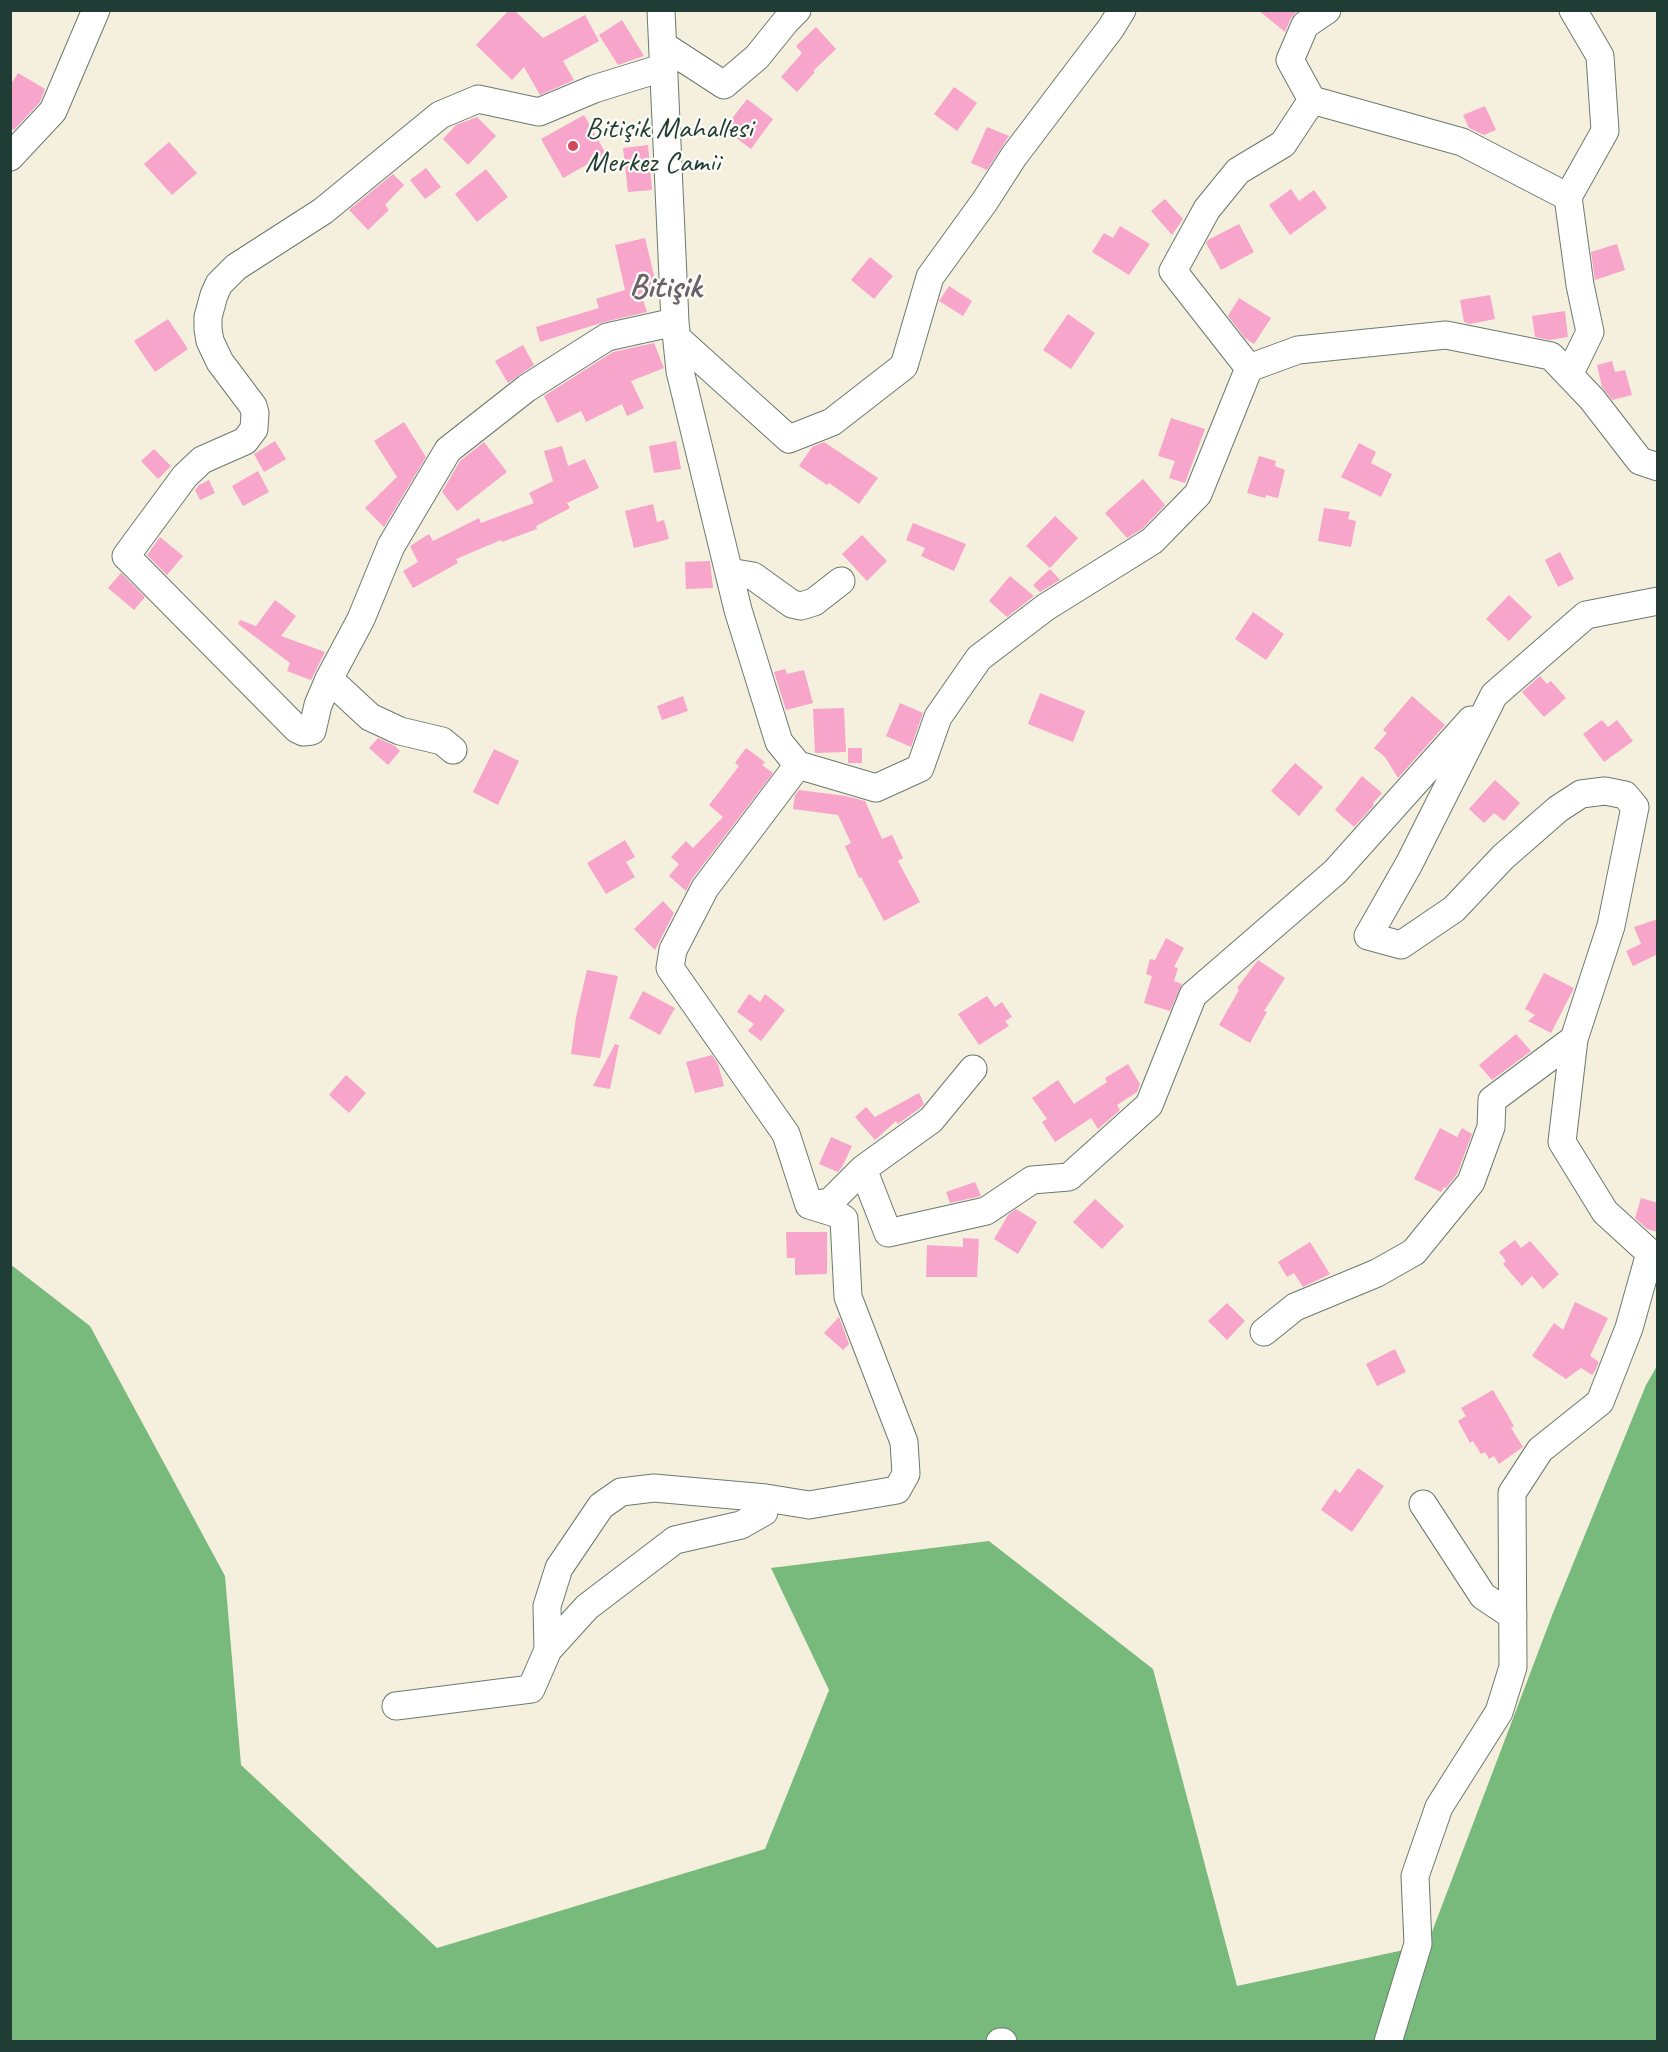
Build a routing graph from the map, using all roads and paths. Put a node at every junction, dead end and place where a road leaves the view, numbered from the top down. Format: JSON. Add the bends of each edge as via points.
{"nodes":[{"id":1,"x":96,"y":10,"type":"edge"},
{"id":2,"x":661,"y":10,"type":"edge"},
{"id":3,"x":797,"y":10,"type":"edge"},
{"id":4,"x":1122,"y":10,"type":"edge"},
{"id":5,"x":1327,"y":10,"type":"edge"},
{"id":6,"x":1573,"y":10,"type":"edge"},
{"id":7,"x":664,"y":57,"type":"junction"},
{"id":8,"x":1312,"y":100,"type":"junction"},
{"id":9,"x":10,"y":157,"type":"edge"},
{"id":10,"x":1568,"y":197,"type":"junction"},
{"id":11,"x":676,"y":330,"type":"junction"},
{"id":12,"x":1249,"y":368,"type":"junction"},
{"id":13,"x":1569,"y":375,"type":"junction"},
{"id":14,"x":1658,"y":467,"type":"edge"},
{"id":15,"x":729,"y":572,"type":"junction"},
{"id":16,"x":841,"y":581,"type":"dead end"},
{"id":17,"x":1658,"y":602,"type":"edge"},
{"id":18,"x":329,"y":679,"type":"junction"},
{"id":19,"x":1494,"y":695,"type":"junction"},
{"id":20,"x":453,"y":750,"type":"dead end"},
{"id":21,"x":798,"y":765,"type":"junction"},
{"id":22,"x":1574,"y":1039,"type":"junction"},
{"id":23,"x":973,"y":1069,"type":"dead end"},
{"id":24,"x":863,"y":1169,"type":"junction"},
{"id":25,"x":809,"y":1205,"type":"junction"},
{"id":26,"x":1654,"y":1253,"type":"edge"},
{"id":27,"x":1264,"y":1332,"type":"dead end"},
{"id":28,"x":766,"y":1498,"type":"junction"},
{"id":29,"x":1423,"y":1504,"type":"dead end"},
{"id":30,"x":1513,"y":1616,"type":"junction"},
{"id":31,"x":548,"y":1650,"type":"junction"},
{"id":32,"x":396,"y":1706,"type":"dead end"},
{"id":33,"x":1388,"y":2042,"type":"edge"}],
"edges":[{"from":1,"to":9,"type":"street","via":[[53,111]]},
{"from":2,"to":7,"type":"street"},
{"from":3,"to":7,"type":"street","via":[[757,57],[724,84]]},
{"from":4,"to":11,"type":"street","via":[[930,277],[904,366],[831,422],[789,439]]},
{"from":5,"to":8,"type":"street","via":[[1305,25],[1290,60]]},
{"from":6,"to":10,"type":"street","via":[[1600,56],[1605,131]]},
{"from":7,"to":11,"type":"street"},
{"from":7,"to":18,"type":"street","via":[[539,112],[478,99],[440,115],[322,211],[236,267],[219,284],[208,317],[210,341],[220,362],[253,406],[254,429],[245,441],[202,460],[185,476],[126,556],[303,732],[314,729],[318,705]]},
{"from":8,"to":10,"type":"street","via":[[1462,142]]},
{"from":8,"to":12,"type":"street","via":[[1283,144],[1238,171],[1207,209],[1173,271]]},
{"from":10,"to":13,"type":"street","via":[[1590,332]]},
{"from":11,"to":15,"type":"street","via":[[680,371]]},
{"from":11,"to":18,"type":"street","via":[[607,337],[527,388],[448,450],[391,546],[361,620]]},
{"from":12,"to":13,"type":"street","via":[[1298,350],[1446,335],[1551,356]]},
{"from":12,"to":21,"type":"street","via":[[1198,494],[1152,541],[1046,607],[979,658],[938,717],[920,768],[876,788]]},
{"from":13,"to":14,"type":"street","via":[[1640,461]]},
{"from":15,"to":16,"type":"street","via":[[753,576],[792,604],[801,606],[814,602]]},
{"from":15,"to":21,"type":"street","via":[[778,742]]},
{"from":17,"to":19,"type":"street","via":[[1586,615]]},
{"from":18,"to":20,"type":"street","via":[[377,721],[442,741]]},
{"from":19,"to":22,"type":"street","via":[[1368,936],[1401,945],[1454,909],[1503,857],[1558,809],[1581,794],[1605,791],[1625,795],[1635,807],[1611,926]]},
{"from":19,"to":24,"type":"street","via":[[1335,872],[1193,995],[1149,1105],[1069,1177],[1032,1180],[986,1211],[888,1233]]},
{"from":21,"to":25,"type":"street","via":[[705,888],[673,950],[670,968],[786,1134]]},
{"from":22,"to":26,"type":"street","via":[[1562,1142],[1605,1212]]},
{"from":22,"to":27,"type":"street","via":[[1492,1100],[1491,1127],[1471,1182],[1414,1252],[1377,1273],[1295,1307]]},
{"from":23,"to":24,"type":"street","via":[[931,1120]]},
{"from":24,"to":25,"type":"street","via":[[830,1202]]},
{"from":25,"to":28,"type":"street","via":[[844,1219],[848,1297],[904,1442],[906,1474],[897,1490],[809,1505]]},
{"from":26,"to":30,"type":"street","via":[[1600,1402],[1540,1450],[1512,1493]]},
{"from":28,"to":31,"type":"street","via":[[764,1512],[741,1525],[675,1540],[587,1606]]},
{"from":28,"to":31,"type":"street","via":[[654,1488],[621,1492],[601,1506],[559,1568],[547,1606]]},
{"from":29,"to":30,"type":"street","via":[[1483,1596]]},
{"from":30,"to":33,"type":"street","via":[[1513,1667],[1499,1712],[1439,1807],[1415,1876],[1418,1944]]},
{"from":31,"to":32,"type":"street","via":[[531,1689]]}]}
